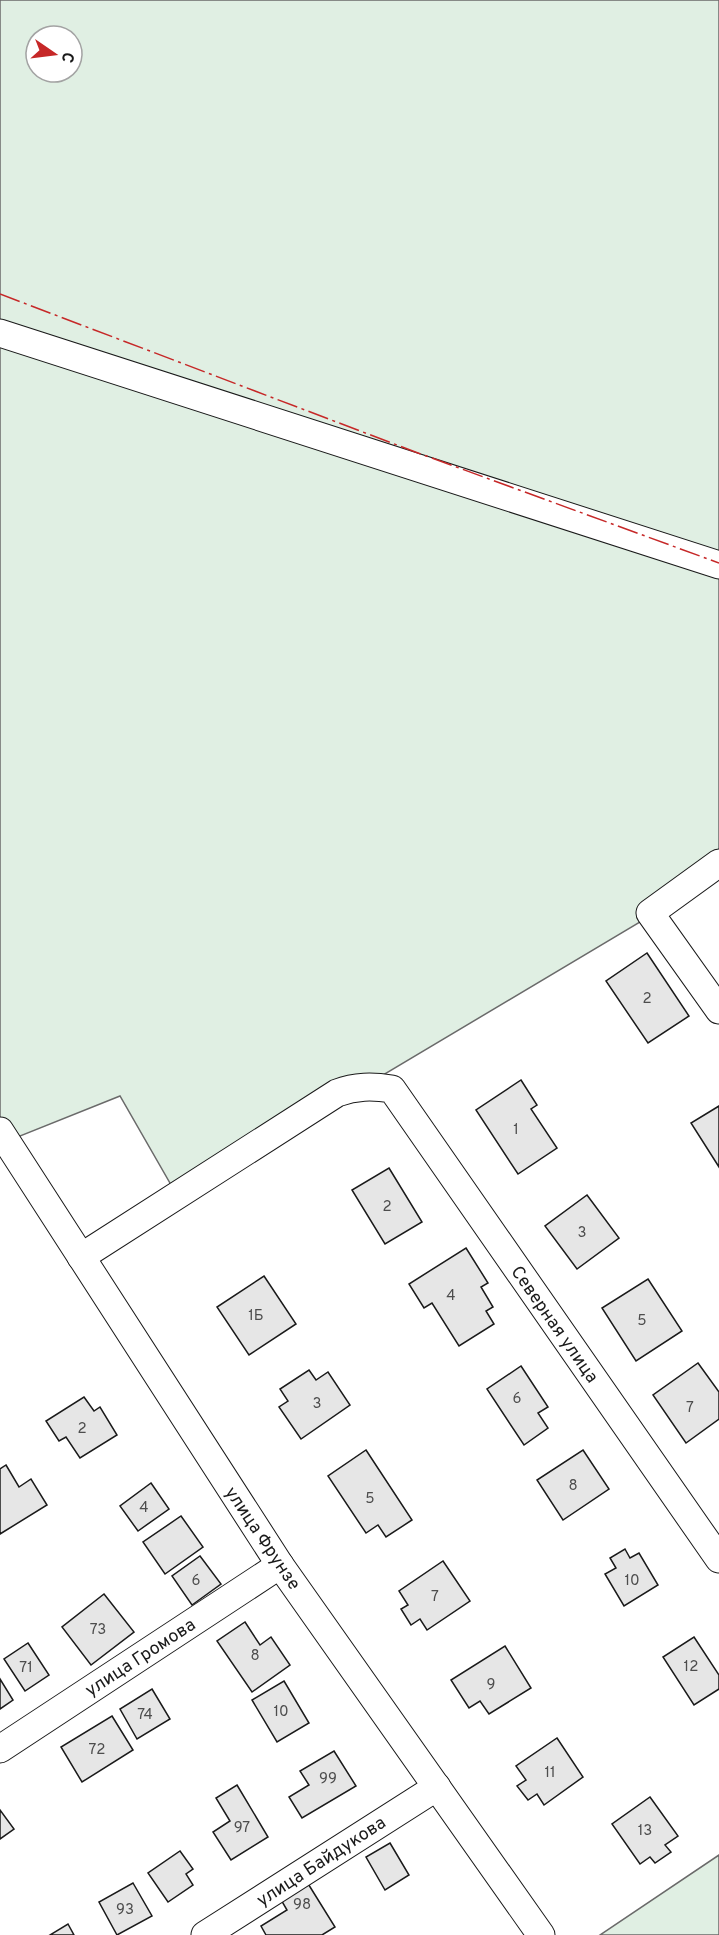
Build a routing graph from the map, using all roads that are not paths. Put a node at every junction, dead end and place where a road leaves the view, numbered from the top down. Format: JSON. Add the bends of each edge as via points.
{"nodes":[{"id":1,"x":0,"y":333,"type":"edge"},
{"id":2,"x":719,"y":565,"type":"edge"},
{"id":3,"x":719,"y":863,"type":"edge"},
{"id":4,"x":719,"y":1010,"type":"edge"},
{"id":5,"x":0,"y":1131,"type":"edge"},
{"id":6,"x":81,"y":1257,"type":"junction"},
{"id":7,"x":719,"y":1559,"type":"edge"},
{"id":8,"x":280,"y":1565,"type":"junction"},
{"id":9,"x":0,"y":1749,"type":"edge"},
{"id":10,"x":437,"y":1787,"type":"junction"},
{"id":11,"x":205,"y":1935,"type":"edge"},
{"id":12,"x":540,"y":1935,"type":"edge"}],
"edges":[{"from":1,"to":2,"type":"street"},
{"from":3,"to":4,"type":"street","via":[[650,913]]},
{"from":5,"to":6,"type":"street","name":"улица Фрунзе"},
{"from":6,"to":7,"type":"street","name":"Северная улица","via":[[337,1093],[353,1087],[392,1089]]},
{"from":6,"to":8,"type":"street","name":"улица Фрунзе"},
{"from":8,"to":9,"type":"street","name":"улица Громова"},
{"from":8,"to":10,"type":"street","name":"улица Фрунзе"},
{"from":10,"to":11,"type":"street","name":"улица Байдукова"},
{"from":10,"to":12,"type":"street","name":"улица Фрунзе"}]}
